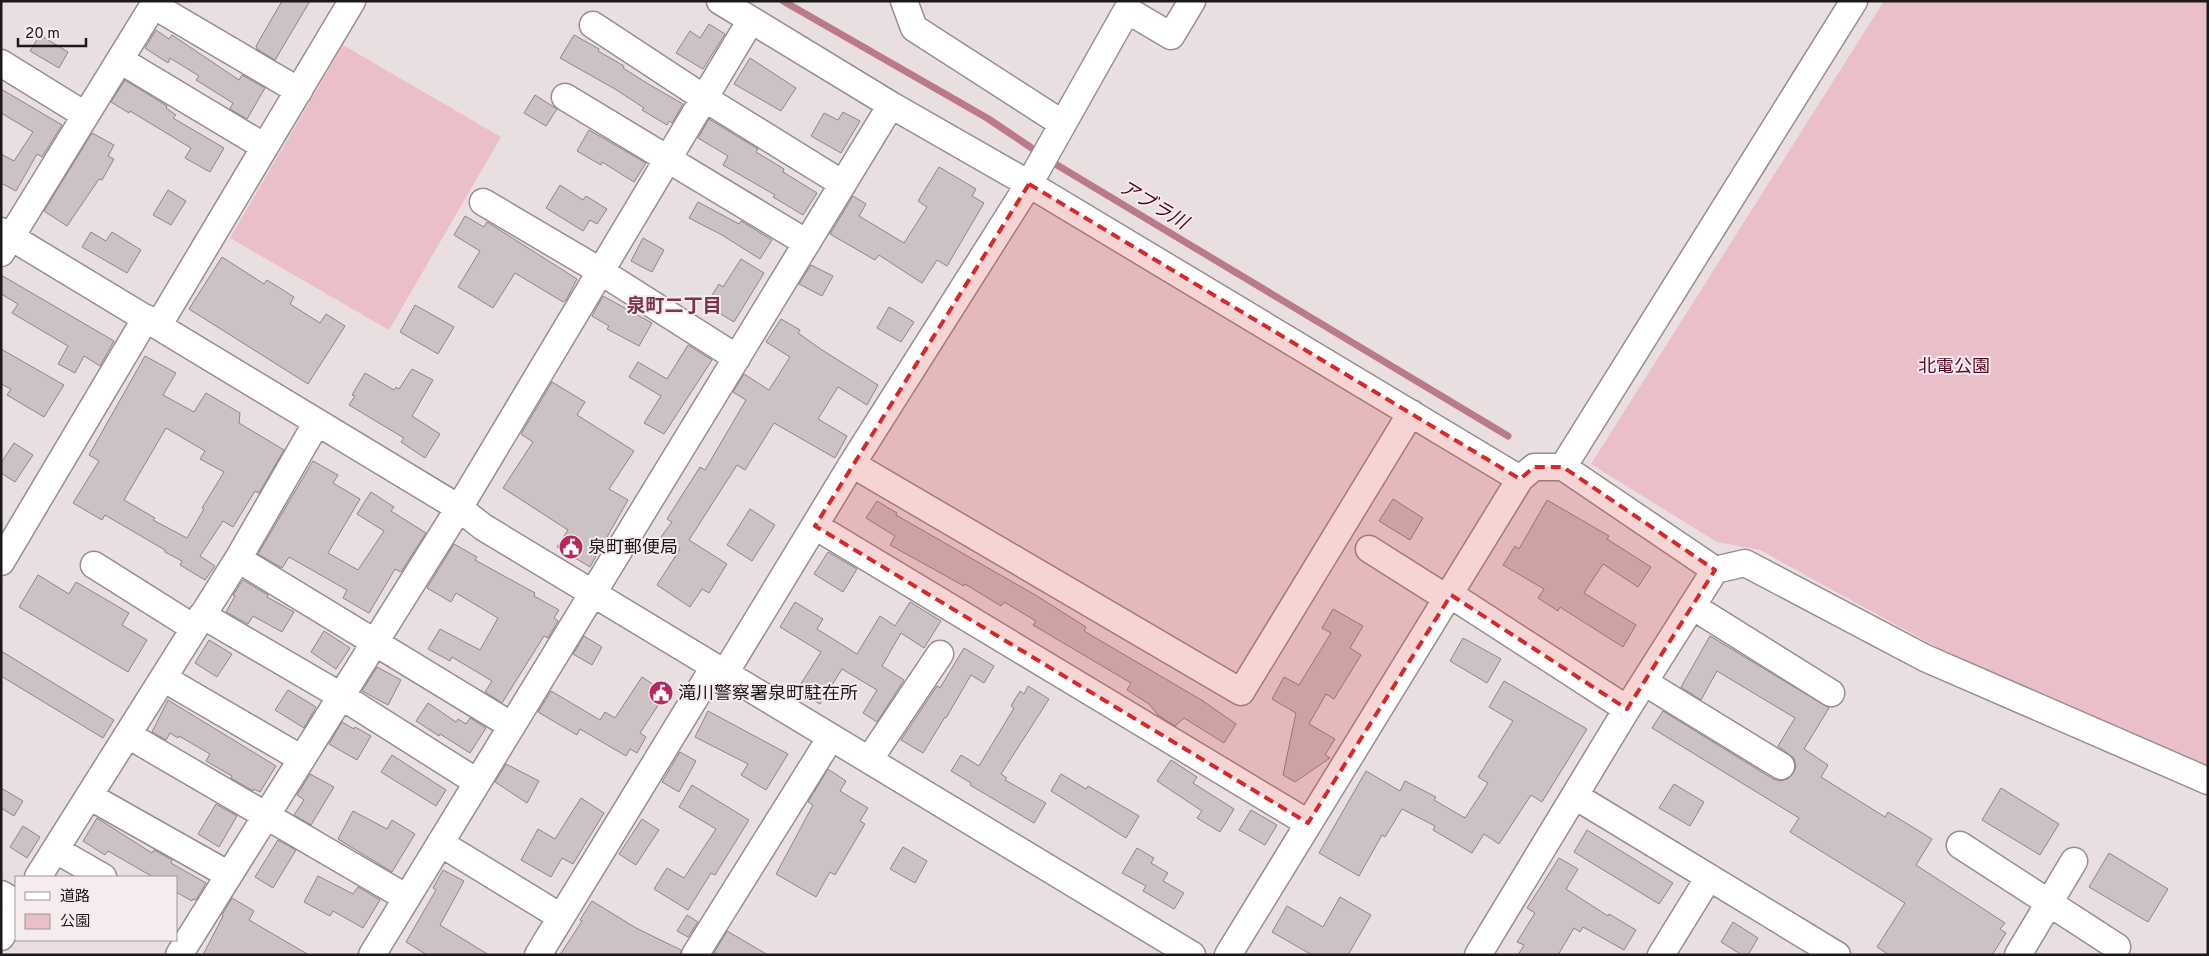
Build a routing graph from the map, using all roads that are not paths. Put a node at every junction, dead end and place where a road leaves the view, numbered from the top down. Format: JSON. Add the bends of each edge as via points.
{"nodes":[{"id":1,"x":352,"y":1,"type":"edge"},
{"id":2,"x":720,"y":1,"type":"edge"},
{"id":3,"x":904,"y":1,"type":"edge"},
{"id":4,"x":1192,"y":1,"type":"edge"},
{"id":5,"x":1854,"y":1,"type":"edge"},
{"id":6,"x":154,"y":3,"type":"edge"},
{"id":7,"x":1120,"y":5,"type":"edge"},
{"id":8,"x":751,"y":20,"type":"junction"},
{"id":9,"x":593,"y":25,"type":"dead end"},
{"id":10,"x":120,"y":60,"type":"junction"},
{"id":11,"x":1,"y":63,"type":"edge"},
{"id":12,"x":299,"y":91,"type":"junction"},
{"id":13,"x":565,"y":97,"type":"dead end"},
{"id":14,"x":704,"y":98,"type":"junction"},
{"id":15,"x":891,"y":105,"type":"junction"},
{"id":16,"x":85,"y":115,"type":"junction"},
{"id":17,"x":1063,"y":124,"type":"junction"},
{"id":18,"x":265,"y":147,"type":"junction"},
{"id":19,"x":668,"y":158,"type":"junction"},
{"id":20,"x":843,"y":184,"type":"junction"},
{"id":21,"x":1029,"y":184,"type":"junction"},
{"id":22,"x":483,"y":202,"type":"dead end"},
{"id":23,"x":4,"y":240,"type":"edge"},
{"id":24,"x":807,"y":243,"type":"junction"},
{"id":25,"x":600,"y":271,"type":"junction"},
{"id":26,"x":152,"y":322,"type":"junction"},
{"id":27,"x":736,"y":358,"type":"junction"},
{"id":28,"x":1411,"y":413,"type":"junction"},
{"id":29,"x":317,"y":422,"type":"junction"},
{"id":30,"x":852,"y":464,"type":"junction"},
{"id":31,"x":1563,"y":467,"type":"junction"},
{"id":32,"x":1520,"y":479,"type":"junction"},
{"id":33,"x":459,"y":508,"type":"junction"},
{"id":34,"x":814,"y":526,"type":"junction"},
{"id":35,"x":1369,"y":549,"type":"dead end"},
{"id":36,"x":238,"y":559,"type":"junction"},
{"id":37,"x":1,"y":562,"type":"edge"},
{"id":38,"x":94,"y":565,"type":"dead end"},
{"id":39,"x":1714,"y":570,"type":"junction"},
{"id":40,"x":592,"y":593,"type":"junction"},
{"id":41,"x":1449,"y":597,"type":"junction"},
{"id":42,"x":1692,"y":606,"type":"junction"},
{"id":43,"x":198,"y":622,"type":"junction"},
{"id":44,"x":375,"y":641,"type":"junction"},
{"id":45,"x":940,"y":654,"type":"dead end"},
{"id":46,"x":720,"y":670,"type":"junction"},
{"id":47,"x":163,"y":678,"type":"junction"},
{"id":48,"x":1644,"y":682,"type":"junction"},
{"id":49,"x":1831,"y":693,"type":"dead end"},
{"id":50,"x":341,"y":696,"type":"junction"},
{"id":51,"x":1627,"y":708,"type":"junction"},
{"id":52,"x":512,"y":726,"type":"junction"},
{"id":53,"x":128,"y":735,"type":"junction"},
{"id":54,"x":831,"y":737,"type":"junction"},
{"id":55,"x":302,"y":759,"type":"junction"},
{"id":56,"x":869,"y":760,"type":"junction"},
{"id":57,"x":1781,"y":766,"type":"dead end"},
{"id":58,"x":2208,"y":781,"type":"edge"},
{"id":59,"x":478,"y":782,"type":"junction"},
{"id":60,"x":89,"y":796,"type":"junction"},
{"id":61,"x":1575,"y":796,"type":"junction"},
{"id":62,"x":266,"y":816,"type":"junction"},
{"id":63,"x":1308,"y":823,"type":"junction"},
{"id":64,"x":440,"y":843,"type":"junction"},
{"id":65,"x":1960,"y":845,"type":"dead end"},
{"id":66,"x":56,"y":850,"type":"junction"},
{"id":67,"x":2074,"y":861,"type":"dead end"},
{"id":68,"x":39,"y":876,"type":"edge"},
{"id":69,"x":100,"y":876,"type":"edge"},
{"id":70,"x":229,"y":876,"type":"junction"},
{"id":71,"x":1709,"y":878,"type":"junction"},
{"id":72,"x":1,"y":894,"type":"edge"},
{"id":73,"x":407,"y":898,"type":"junction"},
{"id":74,"x":15,"y":902,"type":"edge"},
{"id":75,"x":2049,"y":903,"type":"junction"},
{"id":76,"x":15,"y":914,"type":"edge"},
{"id":77,"x":561,"y":917,"type":"junction"},
{"id":78,"x":185,"y":926,"type":"edge"},
{"id":79,"x":1,"y":937,"type":"edge"},
{"id":80,"x":2117,"y":947,"type":"dead end"},
{"id":81,"x":179,"y":955,"type":"edge"},
{"id":82,"x":372,"y":955,"type":"edge"},
{"id":83,"x":538,"y":955,"type":"edge"},
{"id":84,"x":694,"y":955,"type":"edge"},
{"id":85,"x":1192,"y":955,"type":"edge"},
{"id":86,"x":1228,"y":955,"type":"edge"},
{"id":87,"x":1478,"y":955,"type":"edge"},
{"id":88,"x":1661,"y":955,"type":"edge"},
{"id":89,"x":1838,"y":955,"type":"edge"},
{"id":90,"x":2018,"y":955,"type":"edge"}],
"edges":[{"from":1,"to":12,"type":"street"},
{"from":2,"to":8,"type":"street"},
{"from":3,"to":17,"type":"street","via":[[914,28]]},
{"from":4,"to":7,"type":"street","via":[[1171,36]]},
{"from":5,"to":31,"type":"street"},
{"from":6,"to":10,"type":"street"},
{"from":6,"to":12,"type":"street"},
{"from":7,"to":17,"type":"street"},
{"from":8,"to":14,"type":"street"},
{"from":8,"to":15,"type":"street"},
{"from":9,"to":14,"type":"street"},
{"from":10,"to":16,"type":"street"},
{"from":10,"to":18,"type":"street"},
{"from":11,"to":16,"type":"street"},
{"from":12,"to":18,"type":"street"},
{"from":13,"to":19,"type":"street"},
{"from":14,"to":19,"type":"street"},
{"from":14,"to":20,"type":"street"},
{"from":15,"to":20,"type":"street"},
{"from":15,"to":21,"type":"street"},
{"from":16,"to":23,"type":"street"},
{"from":17,"to":21,"type":"street"},
{"from":18,"to":26,"type":"street"},
{"from":19,"to":24,"type":"street"},
{"from":19,"to":25,"type":"street"},
{"from":20,"to":24,"type":"street"},
{"from":21,"to":28,"type":"street"},
{"from":21,"to":30,"type":"street"},
{"from":22,"to":25,"type":"street"},
{"from":23,"to":26,"type":"street"},
{"from":24,"to":27,"type":"street"},
{"from":25,"to":27,"type":"street"},
{"from":25,"to":33,"type":"street"},
{"from":26,"to":29,"type":"street"},
{"from":26,"to":37,"type":"street"},
{"from":27,"to":40,"type":"street"},
{"from":28,"to":30,"type":"street","via":[[1241,692]]},
{"from":28,"to":32,"type":"street"},
{"from":29,"to":33,"type":"street"},
{"from":29,"to":36,"type":"street"},
{"from":30,"to":34,"type":"street"},
{"from":31,"to":32,"type":"street","via":[[1534,467]]},
{"from":31,"to":39,"type":"street"},
{"from":32,"to":41,"type":"street"},
{"from":33,"to":40,"type":"street","via":[[483,528]]},
{"from":33,"to":44,"type":"street"},
{"from":34,"to":46,"type":"street"},
{"from":34,"to":63,"type":"street"},
{"from":35,"to":41,"type":"street"},
{"from":36,"to":43,"type":"street"},
{"from":36,"to":44,"type":"street"},
{"from":38,"to":43,"type":"street"},
{"from":39,"to":42,"type":"street"},
{"from":39,"to":58,"type":"street","via":[[1745,563],[1925,658]]},
{"from":40,"to":46,"type":"street"},
{"from":40,"to":52,"type":"street"},
{"from":41,"to":51,"type":"street"},
{"from":41,"to":63,"type":"street"},
{"from":42,"to":48,"type":"street"},
{"from":42,"to":49,"type":"street"},
{"from":43,"to":47,"type":"street"},
{"from":43,"to":50,"type":"street"},
{"from":44,"to":50,"type":"street"},
{"from":44,"to":52,"type":"street"},
{"from":45,"to":56,"type":"street"},
{"from":46,"to":54,"type":"street"},
{"from":46,"to":77,"type":"street"},
{"from":47,"to":53,"type":"street"},
{"from":47,"to":55,"type":"street"},
{"from":48,"to":51,"type":"street"},
{"from":48,"to":57,"type":"street"},
{"from":50,"to":55,"type":"street"},
{"from":50,"to":59,"type":"street"},
{"from":51,"to":61,"type":"street"},
{"from":52,"to":59,"type":"street"},
{"from":53,"to":60,"type":"street"},
{"from":53,"to":62,"type":"street"},
{"from":54,"to":56,"type":"street"},
{"from":54,"to":84,"type":"street"},
{"from":55,"to":62,"type":"street"},
{"from":56,"to":85,"type":"street"},
{"from":59,"to":64,"type":"street"},
{"from":60,"to":66,"type":"street"},
{"from":60,"to":70,"type":"street"},
{"from":61,"to":71,"type":"street"},
{"from":61,"to":87,"type":"street"},
{"from":62,"to":70,"type":"street"},
{"from":62,"to":73,"type":"street"},
{"from":63,"to":86,"type":"street"},
{"from":64,"to":73,"type":"street"},
{"from":64,"to":77,"type":"street"},
{"from":65,"to":75,"type":"street"},
{"from":66,"to":68,"type":"street"},
{"from":66,"to":69,"type":"street"},
{"from":67,"to":75,"type":"street"},
{"from":70,"to":78,"type":"street"},
{"from":71,"to":88,"type":"street"},
{"from":71,"to":89,"type":"street"},
{"from":72,"to":74,"type":"street"},
{"from":73,"to":82,"type":"street"},
{"from":75,"to":80,"type":"street"},
{"from":75,"to":90,"type":"street"},
{"from":76,"to":79,"type":"street"},
{"from":77,"to":83,"type":"street"},
{"from":78,"to":81,"type":"street"}]}
